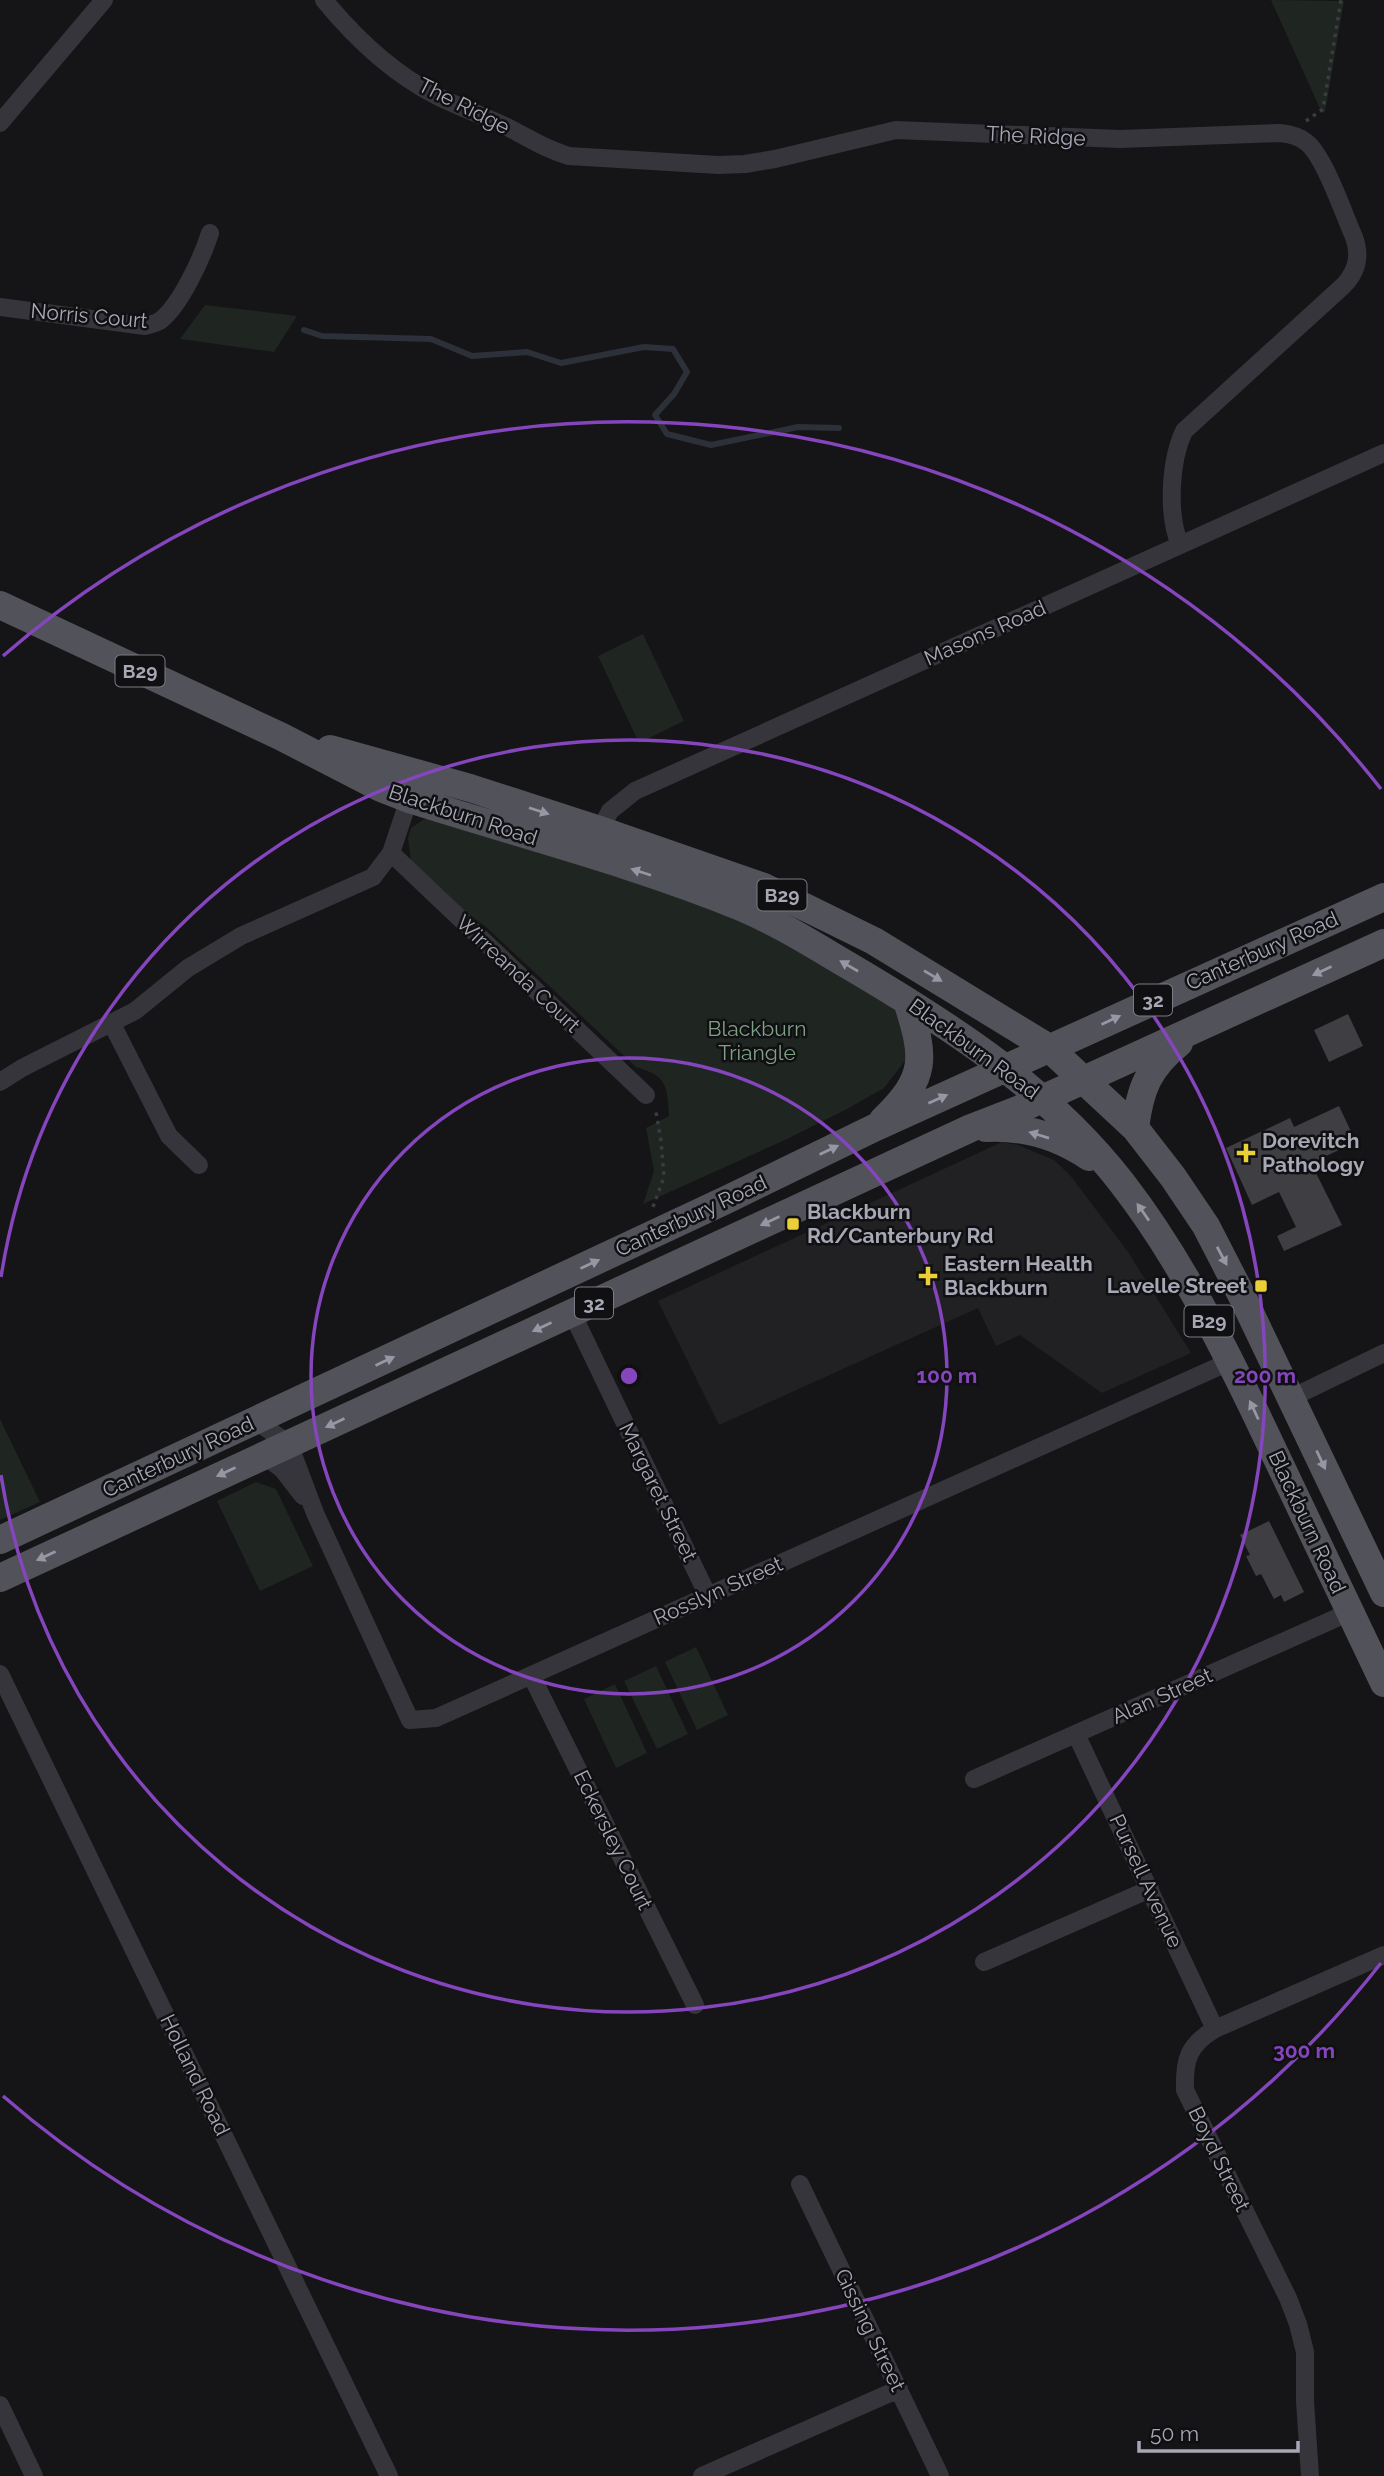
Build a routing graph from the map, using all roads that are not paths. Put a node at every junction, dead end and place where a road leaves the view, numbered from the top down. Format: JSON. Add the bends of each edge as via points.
{"nodes":[{"id":1,"x":104,"y":0,"type":"edge"},
{"id":2,"x":324,"y":0,"type":"edge"},
{"id":3,"x":0,"y":123,"type":"edge"},
{"id":4,"x":210,"y":233,"type":"dead end"},
{"id":5,"x":0,"y":307,"type":"edge"},
{"id":6,"x":1384,"y":453,"type":"edge"},
{"id":7,"x":1180,"y":545,"type":"junction"},
{"id":8,"x":0,"y":606,"type":"edge"},
{"id":9,"x":280,"y":736,"type":"junction"},
{"id":10,"x":416,"y":772,"type":"junction"},
{"id":11,"x":470,"y":788,"type":"junction"},
{"id":12,"x":409,"y":799,"type":"junction"},
{"id":13,"x":516,"y":834,"type":"junction"},
{"id":14,"x":596,"y":843,"type":"junction"},
{"id":15,"x":391,"y":853,"type":"junction"},
{"id":16,"x":1384,"y":897,"type":"edge"},
{"id":17,"x":1384,"y":943,"type":"edge"},
{"id":18,"x":907,"y":1001,"type":"junction"},
{"id":19,"x":112,"y":1024,"type":"junction"},
{"id":20,"x":1197,"y":1028,"type":"junction"},
{"id":21,"x":1049,"y":1048,"type":"junction"},
{"id":22,"x":1006,"y":1067,"type":"junction"},
{"id":23,"x":1084,"y":1080,"type":"junction"},
{"id":24,"x":0,"y":1083,"type":"edge"},
{"id":25,"x":646,"y":1095,"type":"road end"},
{"id":26,"x":1043,"y":1098,"type":"junction"},
{"id":27,"x":876,"y":1127,"type":"junction"},
{"id":28,"x":971,"y":1128,"type":"junction"},
{"id":29,"x":1135,"y":1128,"type":"junction"},
{"id":30,"x":199,"y":1165,"type":"dead end"},
{"id":31,"x":1120,"y":1179,"type":"junction"},
{"id":32,"x":572,"y":1313,"type":"junction"},
{"id":33,"x":1384,"y":1353,"type":"edge"},
{"id":34,"x":1231,"y":1361,"type":"junction"},
{"id":35,"x":1292,"y":1398,"type":"junction"},
{"id":36,"x":256,"y":1421,"type":"junction"},
{"id":37,"x":289,"y":1444,"type":"junction"},
{"id":38,"x":262,"y":1455,"type":"junction"},
{"id":39,"x":316,"y":1513,"type":"junction"},
{"id":40,"x":0,"y":1540,"type":"edge"},
{"id":41,"x":0,"y":1578,"type":"edge"},
{"id":42,"x":1384,"y":1594,"type":"edge"},
{"id":43,"x":708,"y":1596,"type":"junction"},
{"id":44,"x":1350,"y":1612,"type":"junction"},
{"id":45,"x":0,"y":1674,"type":"edge"},
{"id":46,"x":531,"y":1675,"type":"junction"},
{"id":47,"x":1384,"y":1683,"type":"edge"},
{"id":48,"x":1076,"y":1734,"type":"junction"},
{"id":49,"x":974,"y":1779,"type":"dead end"},
{"id":50,"x":1150,"y":1889,"type":"junction"},
{"id":51,"x":1384,"y":1955,"type":"edge"},
{"id":52,"x":984,"y":1962,"type":"dead end"},
{"id":53,"x":695,"y":2005,"type":"dead end"},
{"id":54,"x":1215,"y":2029,"type":"junction"},
{"id":55,"x":800,"y":2184,"type":"dead end"},
{"id":56,"x":898,"y":2389,"type":"junction"},
{"id":57,"x":0,"y":2405,"type":"edge"},
{"id":58,"x":34,"y":2476,"type":"edge"},
{"id":59,"x":389,"y":2476,"type":"edge"},
{"id":60,"x":702,"y":2476,"type":"edge"},
{"id":61,"x":940,"y":2476,"type":"edge"},
{"id":62,"x":1310,"y":2476,"type":"edge"}],
"edges":[{"from":1,"to":3,"type":"street"},
{"from":2,"to":7,"type":"street","name":"The Ridge","via":[[369,50],[418,84],[569,156],[746,164],[896,130],[1120,139],[1288,134],[1306,141],[1319,158],[1354,237],[1358,259],[1350,279],[1185,431],[1177,450],[1171,513]]},
{"from":4,"to":5,"type":"street","name":"Norris Court","via":[[197,268],[159,323],[145,326]]},
{"from":6,"to":7,"type":"street","name":"Masons Road"},
{"from":7,"to":14,"type":"street","name":"Masons Road","via":[[635,791],[610,811]]},
{"from":8,"to":9,"type":"main road","name":"Blackburn Road","number":"B29"},
{"from":9,"to":10,"type":"main road","name":"Blackburn Road","number":"B29"},
{"from":9,"to":12,"type":"main road","name":"Blackburn Road","number":"B29"},
{"from":10,"to":11,"type":"main road","name":"Blackburn Road","number":"B29"},
{"from":10,"to":12,"type":"main road"},
{"from":11,"to":13,"type":"main road"},
{"from":11,"to":14,"type":"main road","name":"Blackburn Road","number":"B29","one_way":true},
{"from":12,"to":13,"type":"main road","name":"Blackburn Road","number":"B29"},
{"from":12,"to":15,"type":"street"},
{"from":13,"to":14,"type":"main road","name":"Blackburn Road","number":"B29"},
{"from":18,"to":14,"type":"main road","name":"Blackburn Road","number":"B29","one_way":true,"via":[[744,908]]},
{"from":14,"to":21,"type":"main road","name":"Blackburn Road","number":"B29","one_way":true,"via":[[735,876],[814,910],[930,974]]},
{"from":15,"to":19,"type":"street","via":[[373,877],[241,936]]},
{"from":15,"to":25,"type":"street","name":"Wirreanda Court"},
{"from":21,"to":16,"type":"main road","name":"Canterbury Road","number":"32","one_way":true},
{"from":17,"to":20,"type":"main road","name":"Canterbury Road","number":"32","one_way":true},
{"from":18,"to":22,"type":"main road","name":"Blackburn Road","number":"B29"},
{"from":18,"to":27,"type":"main road","via":[[920,1045],[919,1068],[899,1105]]},
{"from":19,"to":24,"type":"street"},
{"from":19,"to":30,"type":"street","via":[[169,1136]]},
{"from":20,"to":23,"type":"main road","name":"Canterbury Road","number":"32"},
{"from":20,"to":29,"type":"main road","via":[[1159,1058],[1141,1091]]},
{"from":21,"to":22,"type":"main road","name":"Canterbury Road","number":"32"},
{"from":21,"to":23,"type":"main road","name":"Blackburn Road","number":"B29"},
{"from":22,"to":26,"type":"main road","name":"Blackburn Road","number":"B29"},
{"from":27,"to":22,"type":"main road","name":"Canterbury Road","number":"32","one_way":true},
{"from":23,"to":26,"type":"main road","name":"Canterbury Road","number":"32"},
{"from":23,"to":29,"type":"main road","name":"Blackburn Road","number":"B29"},
{"from":26,"to":28,"type":"main road","name":"Canterbury Road","number":"32"},
{"from":26,"to":31,"type":"main road","name":"Blackburn Road","number":"B29"},
{"from":36,"to":27,"type":"main road","name":"Canterbury Road","number":"32","one_way":true},
{"from":31,"to":28,"type":"main road","one_way":true,"via":[[1072,1146],[1053,1139],[1011,1127]]},
{"from":28,"to":32,"type":"main road","name":"Canterbury Road","number":"32","one_way":true},
{"from":29,"to":35,"type":"main road","name":"Blackburn Road","number":"B29","one_way":true,"via":[[1206,1226]]},
{"from":34,"to":31,"type":"main road","name":"Blackburn Road","number":"B29","one_way":true,"via":[[1186,1278]]},
{"from":32,"to":37,"type":"main road","name":"Canterbury Road","number":"32","one_way":true},
{"from":32,"to":43,"type":"street","name":"Margaret Street"},
{"from":33,"to":35,"type":"street"},
{"from":34,"to":43,"type":"street","name":"Rosslyn Street"},
{"from":44,"to":34,"type":"main road","name":"Blackburn Road","number":"B29","one_way":true},
{"from":35,"to":42,"type":"main road","name":"Blackburn Road","number":"B29","one_way":true},
{"from":36,"to":37,"type":"street"},
{"from":36,"to":40,"type":"main road","name":"Canterbury Road","number":"32"},
{"from":37,"to":38,"type":"main road","name":"Canterbury Road","number":"32"},
{"from":37,"to":39,"type":"street","name":"Rosslyn Street"},
{"from":38,"to":39,"type":"street","name":"Rosslyn Street","via":[[289,1477]]},
{"from":38,"to":41,"type":"main road","name":"Canterbury Road","number":"32","one_way":true},
{"from":39,"to":46,"type":"street","name":"Rosslyn Street","via":[[410,1720],[436,1718]]},
{"from":43,"to":46,"type":"street","name":"Rosslyn Street"},
{"from":44,"to":47,"type":"main road","name":"Blackburn Road","number":"B29"},
{"from":44,"to":48,"type":"street","name":"Alan Street"},
{"from":45,"to":59,"type":"street","name":"Holland Road"},
{"from":46,"to":53,"type":"street","name":"Eckersley Court"},
{"from":48,"to":49,"type":"street","name":"Alan Street"},
{"from":48,"to":50,"type":"street","name":"Pursell Avenue"},
{"from":50,"to":52,"type":"street"},
{"from":50,"to":54,"type":"street","name":"Pursell Avenue"},
{"from":51,"to":54,"type":"street","name":"Boyd Street"},
{"from":54,"to":62,"type":"street","name":"Boyd Street","via":[[1198,2039],[1189,2056],[1185,2090],[1298,2324],[1305,2352]]},
{"from":55,"to":56,"type":"street","name":"Gissing Street"},
{"from":56,"to":60,"type":"street"},
{"from":56,"to":61,"type":"street","name":"Gissing Street"},
{"from":57,"to":58,"type":"street"}]}
